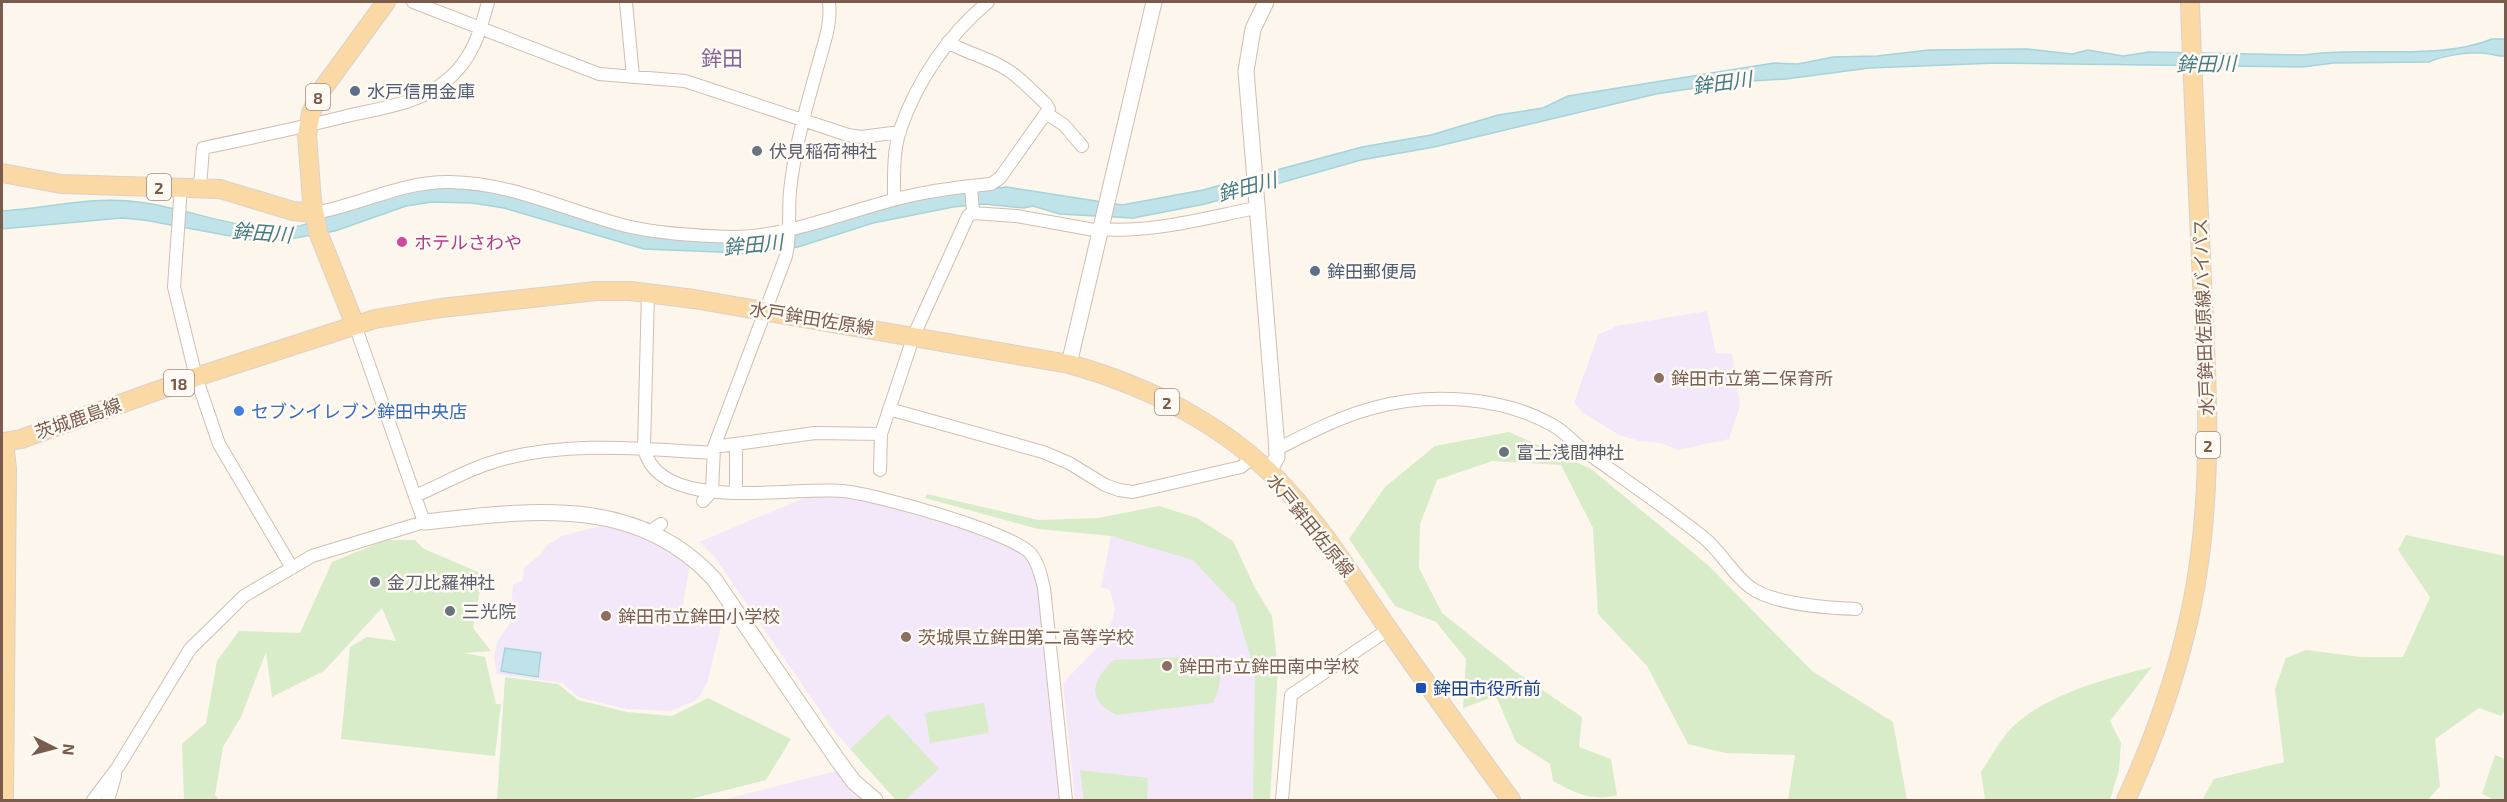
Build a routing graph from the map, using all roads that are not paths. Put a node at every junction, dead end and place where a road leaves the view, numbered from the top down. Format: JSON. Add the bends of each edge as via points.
{"nodes":[{"id":1,"x":386,"y":2,"type":"edge"},
{"id":2,"x":413,"y":2,"type":"edge"},
{"id":3,"x":488,"y":2,"type":"edge"},
{"id":4,"x":626,"y":2,"type":"edge"},
{"id":5,"x":829,"y":2,"type":"edge"},
{"id":6,"x":988,"y":2,"type":"edge"},
{"id":7,"x":1154,"y":2,"type":"edge"},
{"id":8,"x":1266,"y":2,"type":"edge"},
{"id":9,"x":2190,"y":2,"type":"edge"},
{"id":10,"x":481,"y":27,"type":"junction"},
{"id":11,"x":948,"y":42,"type":"junction"},
{"id":12,"x":633,"y":76,"type":"junction"},
{"id":13,"x":1046,"y":112,"type":"junction"},
{"id":14,"x":802,"y":120,"type":"junction"},
{"id":15,"x":308,"y":126,"type":"junction"},
{"id":16,"x":900,"y":132,"type":"junction"},
{"id":17,"x":1082,"y":146,"type":"dead end"},
{"id":18,"x":2,"y":173,"type":"edge"},
{"id":19,"x":200,"y":187,"type":"junction"},
{"id":20,"x":971,"y":188,"type":"junction"},
{"id":21,"x":181,"y":196,"type":"junction"},
{"id":22,"x":894,"y":199,"type":"junction"},
{"id":23,"x":1256,"y":206,"type":"junction"},
{"id":24,"x":972,"y":212,"type":"junction"},
{"id":25,"x":315,"y":217,"type":"junction"},
{"id":26,"x":1100,"y":229,"type":"junction"},
{"id":27,"x":790,"y":230,"type":"junction"},
{"id":28,"x":648,"y":293,"type":"junction"},
{"id":29,"x":765,"y":310,"type":"junction"},
{"id":30,"x":355,"y":325,"type":"junction"},
{"id":31,"x":914,"y":336,"type":"junction"},
{"id":32,"x":1069,"y":364,"type":"junction"},
{"id":33,"x":196,"y":377,"type":"junction"},
{"id":34,"x":889,"y":409,"type":"junction"},
{"id":35,"x":881,"y":434,"type":"junction"},
{"id":36,"x":2,"y":438,"type":"edge"},
{"id":37,"x":736,"y":444,"type":"junction"},
{"id":38,"x":644,"y":448,"type":"junction"},
{"id":39,"x":1277,"y":449,"type":"junction"},
{"id":40,"x":713,"y":450,"type":"junction"},
{"id":41,"x":1253,"y":457,"type":"junction"},
{"id":42,"x":880,"y":470,"type":"dead end"},
{"id":43,"x":1269,"y":472,"type":"junction"},
{"id":44,"x":736,"y":492,"type":"junction"},
{"id":45,"x":415,"y":496,"type":"junction"},
{"id":46,"x":707,"y":496,"type":"junction"},
{"id":47,"x":424,"y":522,"type":"junction"},
{"id":48,"x":292,"y":568,"type":"junction"},
{"id":49,"x":4,"y":576,"type":"edge"},
{"id":50,"x":1856,"y":609,"type":"dead end"},
{"id":51,"x":1389,"y":629,"type":"junction"},
{"id":52,"x":118,"y":766,"type":"junction"},
{"id":53,"x":3,"y":773,"type":"edge"},
{"id":54,"x":4,"y":801,"type":"edge"},
{"id":55,"x":93,"y":801,"type":"edge"},
{"id":56,"x":108,"y":801,"type":"edge"},
{"id":57,"x":874,"y":801,"type":"edge"},
{"id":58,"x":1066,"y":801,"type":"edge"},
{"id":59,"x":1282,"y":801,"type":"edge"},
{"id":60,"x":1511,"y":801,"type":"edge"},
{"id":61,"x":2126,"y":801,"type":"edge"}],
"edges":[{"from":1,"to":15,"type":"main road","number":"8","via":[[321,91]]},
{"from":2,"to":10,"type":"street"},
{"from":3,"to":10,"type":"street"},
{"from":4,"to":12,"type":"street"},
{"from":5,"to":14,"type":"street","via":[[829,26]]},
{"from":6,"to":11,"type":"street"},
{"from":7,"to":26,"type":"street"},
{"from":8,"to":23,"type":"street","via":[[1252,29],[1246,71]]},
{"from":9,"to":61,"type":"main road","name":"水戸鉾田佐原線バイパス","number":"2","via":[[2206,372],[2205,512],[2199,564],[2181,648],[2159,719]]},
{"from":10,"to":12,"type":"street","via":[[599,74]]},
{"from":10,"to":15,"type":"street","via":[[467,58],[430,93]]},
{"from":11,"to":13,"type":"street","via":[[1015,75],[1046,104]]},
{"from":11,"to":16,"type":"street","via":[[914,99]]},
{"from":12,"to":14,"type":"street","via":[[685,81]]},
{"from":13,"to":17,"type":"street"},
{"from":13,"to":20,"type":"street","via":[[1000,178]]},
{"from":14,"to":16,"type":"street","via":[[861,137]]},
{"from":14,"to":27,"type":"street","via":[[790,192]]},
{"from":15,"to":19,"type":"street","via":[[203,148]]},
{"from":15,"to":25,"type":"main road","number":"8"},
{"from":16,"to":22,"type":"street"},
{"from":18,"to":21,"type":"main road","number":"2","via":[[61,184]]},
{"from":19,"to":21,"type":"main road","number":"2"},
{"from":19,"to":25,"type":"main road","number":"2","via":[[232,192]]},
{"from":20,"to":22,"type":"street"},
{"from":20,"to":24,"type":"street"},
{"from":21,"to":33,"type":"street","via":[[174,287]]},
{"from":22,"to":27,"type":"street"},
{"from":23,"to":26,"type":"street","via":[[1159,228]]},
{"from":23,"to":39,"type":"street"},
{"from":24,"to":26,"type":"street"},
{"from":24,"to":31,"type":"street","via":[[962,224]]},
{"from":25,"to":27,"type":"street","via":[[420,182],[453,182],[534,196],[650,231],[735,237]]},
{"from":25,"to":30,"type":"main road"},
{"from":26,"to":32,"type":"street"},
{"from":27,"to":29,"type":"street","via":[[786,256]]},
{"from":28,"to":29,"type":"main road","name":"水戸鉾田佐原線","number":"2"},
{"from":28,"to":30,"type":"main road","name":"水戸鉾田佐原線","number":"2","via":[[609,290],[553,295],[441,308]]},
{"from":28,"to":38,"type":"street"},
{"from":29,"to":31,"type":"main road","name":"水戸鉾田佐原線","number":"2"},
{"from":29,"to":40,"type":"street"},
{"from":30,"to":33,"type":"main road","name":"茨城鹿島線","number":"18"},
{"from":30,"to":45,"type":"street"},
{"from":31,"to":32,"type":"main road","name":"水戸鉾田佐原線","number":"2"},
{"from":31,"to":34,"type":"street"},
{"from":32,"to":41,"type":"main road","name":"水戸鉾田佐原線","number":"2","via":[[1159,397]]},
{"from":33,"to":36,"type":"main road","name":"茨城鹿島線","number":"18","via":[[21,439]]},
{"from":33,"to":48,"type":"street","via":[[219,444]]},
{"from":34,"to":35,"type":"street"},
{"from":34,"to":41,"type":"street","via":[[1043,452],[1105,485],[1133,492],[1241,467]]},
{"from":35,"to":37,"type":"street","via":[[815,434]]},
{"from":35,"to":42,"type":"street"},
{"from":36,"to":49,"type":"main road","name":"茨城鹿島線","number":"18","via":[[7,469]]},
{"from":37,"to":40,"type":"street"},
{"from":37,"to":44,"type":"street"},
{"from":38,"to":40,"type":"street"},
{"from":38,"to":45,"type":"street","via":[[577,449],[521,456],[488,464]]},
{"from":38,"to":46,"type":"street","via":[[646,459],[663,478]]},
{"from":39,"to":43,"type":"street"},
{"from":39,"to":50,"type":"street","via":[[1373,408],[1425,399],[1496,405],[1556,427],[1711,543],[1750,588],[1799,603]]},
{"from":40,"to":46,"type":"street"},
{"from":41,"to":43,"type":"main road","name":"水戸鉾田佐原線","number":"2"},
{"from":43,"to":51,"type":"main road","name":"水戸鉾田佐原線","number":"2","via":[[1328,541]]},
{"from":44,"to":46,"type":"street"},
{"from":44,"to":58,"type":"street","via":[[829,490],[864,495],[975,527],[1031,554],[1044,588]]},
{"from":45,"to":47,"type":"street"},
{"from":47,"to":48,"type":"street","via":[[312,555]]},
{"from":47,"to":57,"type":"street","via":[[563,511],[655,528],[714,579],[854,783]]},
{"from":48,"to":52,"type":"street","via":[[244,596],[190,649]]},
{"from":49,"to":53,"type":"main road","name":"茨城鹿島線","number":"18"},
{"from":51,"to":59,"type":"street","via":[[1292,695]]},
{"from":51,"to":60,"type":"main road","name":"水戸鉾田佐原線","number":"2"},
{"from":52,"to":55,"type":"street"},
{"from":52,"to":56,"type":"street"},
{"from":53,"to":54,"type":"main road","name":"茨城鹿島線","number":"18"}]}
